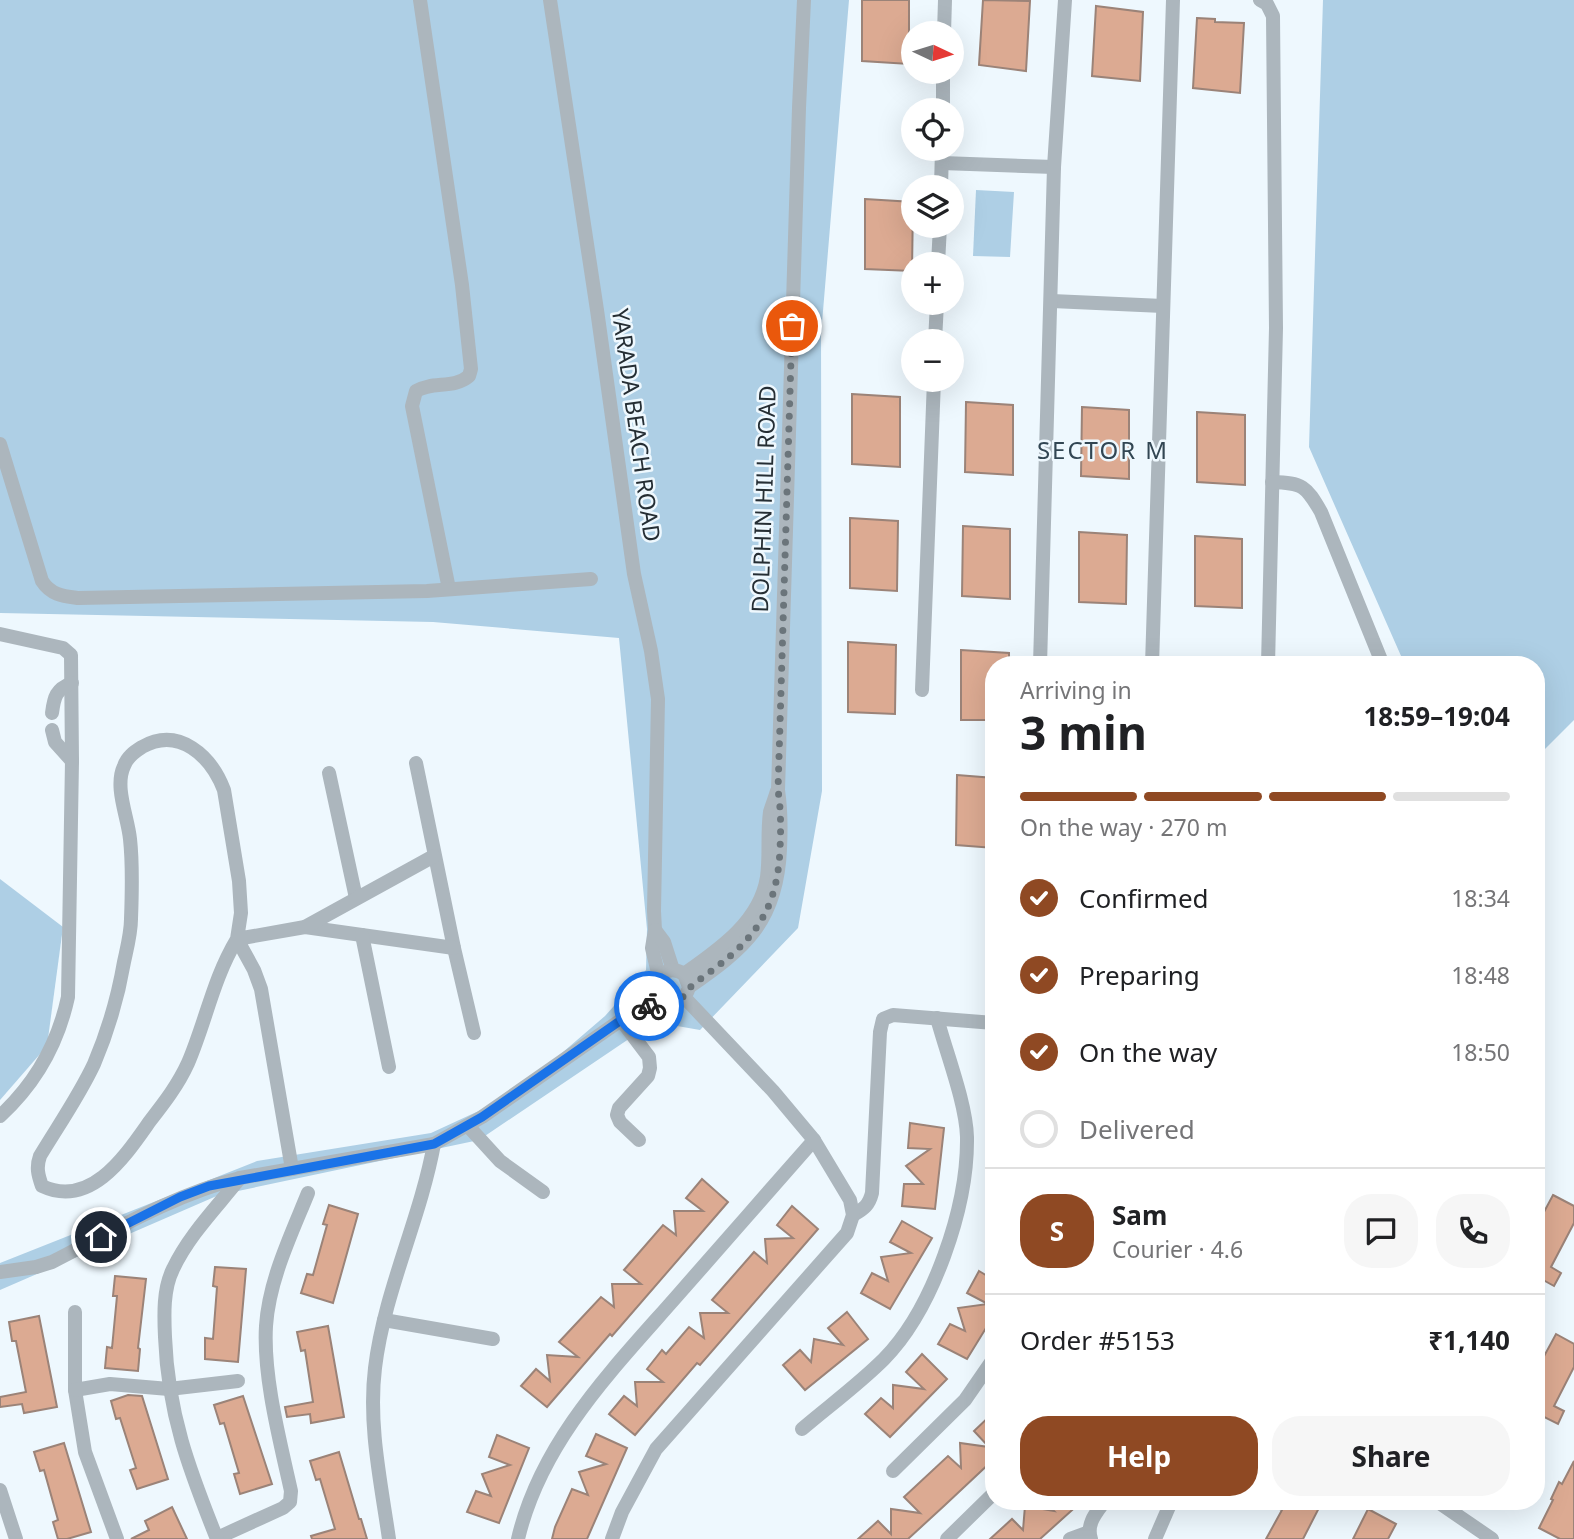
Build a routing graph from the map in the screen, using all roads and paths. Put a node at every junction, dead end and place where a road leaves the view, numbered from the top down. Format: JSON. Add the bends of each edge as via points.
{"nodes":[{"id":1,"x":420,"y":0,"type":"edge"},
{"id":2,"x":550,"y":0,"type":"edge"},
{"id":3,"x":804,"y":0,"type":"edge"},
{"id":4,"x":945,"y":0,"type":"edge"},
{"id":5,"x":1065,"y":0,"type":"edge"},
{"id":6,"x":1173,"y":0,"type":"edge"},
{"id":7,"x":1260,"y":0,"type":"edge"},
{"id":8,"x":944,"y":21,"type":"edge"},
{"id":9,"x":964,"y":158,"type":"edge"},
{"id":10,"x":1054,"y":167,"type":"junction"},
{"id":11,"x":1052,"y":301,"type":"junction"},
{"id":12,"x":1163,"y":306,"type":"junction"},
{"id":13,"x":934,"y":392,"type":"edge"},
{"id":14,"x":0,"y":444,"type":"edge"},
{"id":15,"x":1272,"y":482,"type":"junction"},
{"id":16,"x":591,"y":579,"type":"dead end"},
{"id":17,"x":449,"y":589,"type":"junction"},
{"id":18,"x":0,"y":634,"type":"edge"},
{"id":19,"x":1040,"y":656,"type":"edge"},
{"id":20,"x":1152,"y":656,"type":"edge"},
{"id":21,"x":1268,"y":656,"type":"edge"},
{"id":22,"x":1379,"y":656,"type":"edge"},
{"id":23,"x":72,"y":683,"type":"junction"},
{"id":24,"x":922,"y":690,"type":"dead end"},
{"id":25,"x":52,"y":713,"type":"dead end"},
{"id":26,"x":52,"y":730,"type":"dead end"},
{"id":27,"x":72,"y":761,"type":"junction"},
{"id":28,"x":416,"y":763,"type":"dead end"},
{"id":29,"x":329,"y":773,"type":"dead end"},
{"id":30,"x":434,"y":856,"type":"junction"},
{"id":31,"x":356,"y":898,"type":"junction"},
{"id":32,"x":305,"y":928,"type":"junction"},
{"id":33,"x":655,"y":930,"type":"junction"},
{"id":34,"x":362,"y":935,"type":"junction"},
{"id":35,"x":237,"y":939,"type":"junction"},
{"id":36,"x":454,"y":948,"type":"junction"},
{"id":37,"x":658,"y":981,"type":"junction"},
{"id":38,"x":683,"y":982,"type":"junction"},
{"id":39,"x":663,"y":999,"type":"junction"},
{"id":40,"x":936,"y":1018,"type":"junction"},
{"id":41,"x":623,"y":1019,"type":"junction"},
{"id":42,"x":985,"y":1022,"type":"edge"},
{"id":43,"x":474,"y":1033,"type":"dead end"},
{"id":44,"x":389,"y":1067,"type":"dead end"},
{"id":45,"x":0,"y":1115,"type":"edge"},
{"id":46,"x":468,"y":1126,"type":"junction"},
{"id":47,"x":639,"y":1140,"type":"dead end"},
{"id":48,"x":814,"y":1140,"type":"junction"},
{"id":49,"x":434,"y":1144,"type":"junction"},
{"id":50,"x":292,"y":1169,"type":"junction"},
{"id":51,"x":240,"y":1178,"type":"junction"},
{"id":52,"x":543,"y":1192,"type":"dead end"},
{"id":53,"x":308,"y":1193,"type":"dead end"},
{"id":54,"x":853,"y":1214,"type":"junction"},
{"id":55,"x":0,"y":1272,"type":"edge"},
{"id":56,"x":75,"y":1312,"type":"dead end"},
{"id":57,"x":384,"y":1320,"type":"junction"},
{"id":58,"x":493,"y":1339,"type":"dead end"},
{"id":59,"x":985,"y":1372,"type":"edge"},
{"id":60,"x":238,"y":1381,"type":"dead end"},
{"id":61,"x":169,"y":1389,"type":"junction"},
{"id":62,"x":75,"y":1390,"type":"junction"},
{"id":63,"x":802,"y":1429,"type":"dead end"},
{"id":64,"x":893,"y":1471,"type":"dead end"},
{"id":65,"x":0,"y":1490,"type":"edge"},
{"id":66,"x":985,"y":1502,"type":"edge"},
{"id":67,"x":1098,"y":1510,"type":"edge"},
{"id":68,"x":1168,"y":1510,"type":"edge"},
{"id":69,"x":1450,"y":1510,"type":"edge"},
{"id":70,"x":1090,"y":1536,"type":"edge"},
{"id":71,"x":16,"y":1539,"type":"edge"},
{"id":72,"x":117,"y":1539,"type":"edge"},
{"id":73,"x":217,"y":1539,"type":"edge"},
{"id":74,"x":389,"y":1539,"type":"edge"},
{"id":75,"x":518,"y":1539,"type":"edge"},
{"id":76,"x":612,"y":1539,"type":"edge"},
{"id":77,"x":947,"y":1539,"type":"edge"},
{"id":78,"x":1070,"y":1539,"type":"edge"},
{"id":79,"x":1155,"y":1539,"type":"edge"},
{"id":80,"x":1492,"y":1539,"type":"edge"}],
"edges":[{"from":1,"to":17,"type":"street","via":[[471,369],[464,381],[416,390],[412,407]]},
{"from":2,"to":33,"type":"street","name":"YARADA BEACH ROAD","via":[[634,573],[658,699]]},
{"from":3,"to":38,"type":"street","name":"DOLPHIN HILL ROAD","via":[[778,790],[770,812],[767,877],[759,901],[728,941]]},
{"from":4,"to":8,"type":"street"},
{"from":5,"to":10,"type":"street"},
{"from":6,"to":12,"type":"street"},
{"from":7,"to":15,"type":"street","via":[[1273,16],[1276,328]]},
{"from":9,"to":10,"type":"street"},
{"from":10,"to":11,"type":"street"},
{"from":11,"to":12,"type":"street"},
{"from":11,"to":19,"type":"street"},
{"from":12,"to":20,"type":"street"},
{"from":13,"to":24,"type":"street"},
{"from":14,"to":17,"type":"street","via":[[43,580],[59,595]]},
{"from":15,"to":21,"type":"street"},
{"from":15,"to":22,"type":"street","via":[[1297,483],[1309,491]]},
{"from":16,"to":17,"type":"street"},
{"from":18,"to":23,"type":"street","via":[[67,650]]},
{"from":23,"to":25,"type":"street","via":[[55,694]]},
{"from":23,"to":27,"type":"street"},
{"from":26,"to":27,"type":"street","via":[[55,742]]},
{"from":27,"to":45,"type":"street","via":[[68,997],[58,1033],[35,1076]]},
{"from":28,"to":30,"type":"street"},
{"from":29,"to":31,"type":"street"},
{"from":30,"to":31,"type":"street"},
{"from":30,"to":36,"type":"street"},
{"from":31,"to":32,"type":"street"},
{"from":32,"to":34,"type":"street"},
{"from":32,"to":35,"type":"street"},
{"from":33,"to":37,"type":"street","name":"YARADA BEACH ROAD","via":[[652,948]]},
{"from":33,"to":38,"type":"street"},
{"from":34,"to":36,"type":"street"},
{"from":34,"to":44,"type":"street"},
{"from":35,"to":35,"type":"street","via":[[239,881],[219,778],[201,753],[186,744],[169,740],[147,745],[134,752],[121,775],[132,871],[131,924],[119,993],[92,1067],[40,1156],[37,1166],[42,1186],[63,1192],[95,1184],[124,1158],[183,1072],[218,974]]},
{"from":35,"to":50,"type":"street","via":[[261,989]]},
{"from":36,"to":43,"type":"street"},
{"from":37,"to":38,"type":"street","name":"DOLPHIN HILL ROAD","via":[[665,972]]},
{"from":37,"to":39,"type":"street","name":"YARADA BEACH ROAD"},
{"from":37,"to":41,"type":"street","name":"DOLPHIN HILL ROAD"},
{"from":38,"to":39,"type":"street","via":[[674,1002]]},
{"from":38,"to":48,"type":"street"},
{"from":39,"to":41,"type":"street"},
{"from":40,"to":42,"type":"street"},
{"from":40,"to":54,"type":"street","via":[[893,1014],[883,1019],[872,1193],[864,1209]]},
{"from":40,"to":63,"type":"street","via":[[967,1136],[948,1245],[924,1301],[900,1341]]},
{"from":41,"to":46,"type":"street"},
{"from":41,"to":47,"type":"street","via":[[649,1057],[648,1076],[617,1115]]},
{"from":46,"to":49,"type":"street"},
{"from":46,"to":52,"type":"street","via":[[500,1161]]},
{"from":48,"to":54,"type":"street","via":[[846,1191]]},
{"from":48,"to":75,"type":"street","via":[[588,1398],[555,1449]]},
{"from":49,"to":50,"type":"street"},
{"from":49,"to":57,"type":"street"},
{"from":50,"to":51,"type":"street"},
{"from":51,"to":55,"type":"street","via":[[180,1197],[52,1262]]},
{"from":51,"to":61,"type":"street","via":[[185,1248],[172,1272],[164,1316]]},
{"from":53,"to":73,"type":"street","via":[[288,1240],[266,1324],[289,1502]]},
{"from":54,"to":76,"type":"street","via":[[846,1233],[825,1259],[656,1449]]},
{"from":56,"to":62,"type":"street"},
{"from":57,"to":58,"type":"street"},
{"from":57,"to":74,"type":"street","via":[[372,1399]]},
{"from":59,"to":64,"type":"street","via":[[965,1401]]},
{"from":60,"to":61,"type":"street"},
{"from":61,"to":62,"type":"street","via":[[110,1384]]},
{"from":61,"to":73,"type":"street","via":[[187,1462]]},
{"from":62,"to":72,"type":"street","via":[[85,1452]]},
{"from":65,"to":71,"type":"street"},
{"from":66,"to":77,"type":"street"},
{"from":67,"to":70,"type":"street","via":[[1091,1520]]},
{"from":68,"to":79,"type":"street"},
{"from":69,"to":80,"type":"street"},
{"from":70,"to":78,"type":"street"}]}
